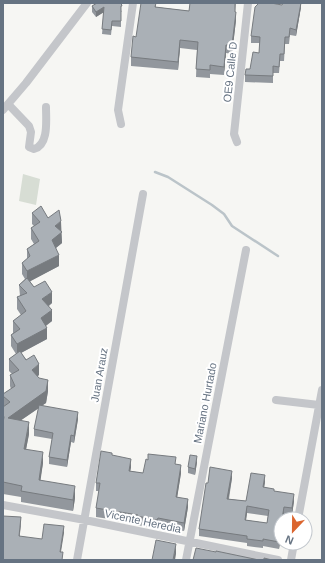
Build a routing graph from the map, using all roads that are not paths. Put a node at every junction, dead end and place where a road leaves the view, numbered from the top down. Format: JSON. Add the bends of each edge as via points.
{"nodes":[{"id":1,"x":96,"y":3,"type":"edge"},
{"id":2,"x":133,"y":3,"type":"edge"},
{"id":3,"x":248,"y":3,"type":"edge"},
{"id":4,"x":86,"y":5,"type":"edge"},
{"id":5,"x":6,"y":107,"type":"edge"},
{"id":6,"x":46,"y":107,"type":"dead end"},
{"id":7,"x":121,"y":124,"type":"dead end"},
{"id":8,"x":237,"y":142,"type":"dead end"},
{"id":9,"x":143,"y":194,"type":"dead end"},
{"id":10,"x":246,"y":250,"type":"dead end"},
{"id":11,"x":322,"y":390,"type":"edge"},
{"id":12,"x":276,"y":400,"type":"dead end"},
{"id":13,"x":319,"y":405,"type":"junction"},
{"id":14,"x":3,"y":505,"type":"edge"},
{"id":15,"x":299,"y":511,"type":"edge"},
{"id":16,"x":84,"y":520,"type":"junction"},
{"id":17,"x":189,"y":542,"type":"junction"},
{"id":18,"x":77,"y":560,"type":"edge"},
{"id":19,"x":186,"y":560,"type":"edge"},
{"id":20,"x":278,"y":560,"type":"edge"}],
"edges":[{"from":1,"to":4,"type":"street"},
{"from":2,"to":7,"type":"street","via":[[118,110]]},
{"from":3,"to":8,"type":"street","name":"OE9 Calle D","via":[[234,134]]},
{"from":4,"to":5,"type":"street"},
{"from":5,"to":6,"type":"street","via":[[29,126],[29,147],[34,149],[42,144],[44,138]]},
{"from":9,"to":16,"type":"street","name":"Juan Arauz"},
{"from":10,"to":17,"type":"street","name":"Mariano Hurtado"},
{"from":11,"to":13,"type":"street"},
{"from":12,"to":13,"type":"street"},
{"from":13,"to":15,"type":"street"},
{"from":14,"to":16,"type":"street","name":"Vicente Heredia"},
{"from":16,"to":17,"type":"street","name":"Vicente Heredia"},
{"from":16,"to":18,"type":"street","name":"Juan Arauz"},
{"from":17,"to":19,"type":"street","name":"Mariano Hurtado"},
{"from":17,"to":20,"type":"street","name":"Vicente Heredia"}]}
